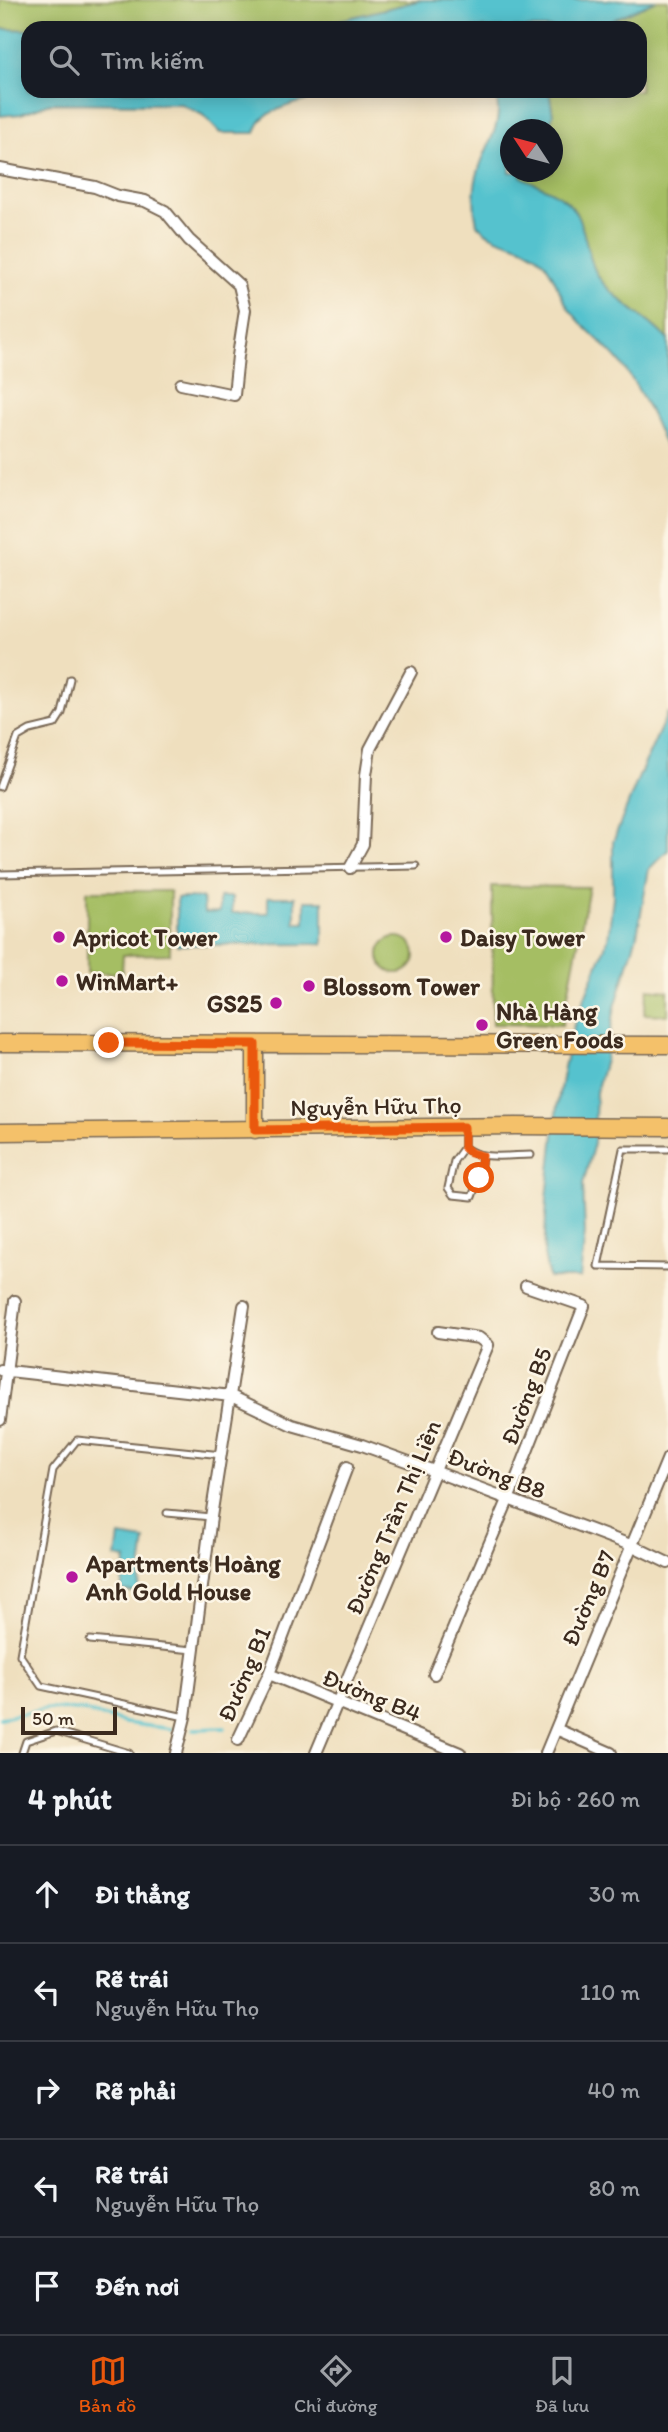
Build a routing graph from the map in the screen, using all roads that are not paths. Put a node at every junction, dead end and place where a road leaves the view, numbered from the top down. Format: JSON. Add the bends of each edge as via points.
{"nodes":[{"id":1,"x":0,"y":169,"type":"edge"},
{"id":2,"x":181,"y":384,"type":"dead end"},
{"id":3,"x":411,"y":672,"type":"dead end"},
{"id":4,"x":70,"y":679,"type":"dead end"},
{"id":5,"x":0,"y":787,"type":"edge"},
{"id":6,"x":416,"y":866,"type":"dead end"},
{"id":7,"x":350,"y":868,"type":"junction"},
{"id":8,"x":0,"y":874,"type":"edge"},
{"id":9,"x":0,"y":1042,"type":"edge"},
{"id":10,"x":255,"y":1044,"type":"junction"},
{"id":11,"x":668,"y":1045,"type":"edge"},
{"id":12,"x":464,"y":1127,"type":"junction"},
{"id":13,"x":668,"y":1127,"type":"edge"},
{"id":14,"x":255,"y":1130,"type":"junction"},
{"id":15,"x":0,"y":1132,"type":"edge"},
{"id":16,"x":464,"y":1147,"type":"junction"},
{"id":17,"x":668,"y":1149,"type":"edge"},
{"id":18,"x":531,"y":1154,"type":"dead end"},
{"id":19,"x":482,"y":1156,"type":"junction"},
{"id":20,"x":668,"y":1267,"type":"edge"},
{"id":21,"x":526,"y":1286,"type":"dead end"},
{"id":22,"x":15,"y":1301,"type":"dead end"},
{"id":23,"x":244,"y":1307,"type":"dead end"},
{"id":24,"x":438,"y":1332,"type":"dead end"},
{"id":25,"x":3,"y":1370,"type":"edge"},
{"id":26,"x":232,"y":1396,"type":"junction"},
{"id":27,"x":0,"y":1420,"type":"edge"},
{"id":28,"x":222,"y":1455,"type":"junction"},
{"id":29,"x":668,"y":1458,"type":"edge"},
{"id":30,"x":348,"y":1467,"type":"dead end"},
{"id":31,"x":433,"y":1471,"type":"junction"},
{"id":32,"x":508,"y":1500,"type":"junction"},
{"id":33,"x":167,"y":1513,"type":"dead end"},
{"id":34,"x":211,"y":1517,"type":"junction"},
{"id":35,"x":633,"y":1546,"type":"junction"},
{"id":36,"x":668,"y":1563,"type":"edge"},
{"id":37,"x":90,"y":1640,"type":"dead end"},
{"id":38,"x":193,"y":1650,"type":"junction"},
{"id":39,"x":269,"y":1674,"type":"junction"},
{"id":40,"x":434,"y":1674,"type":"dead end"},
{"id":41,"x":338,"y":1704,"type":"junction"},
{"id":42,"x":184,"y":1717,"type":"junction"},
{"id":43,"x":556,"y":1729,"type":"junction"},
{"id":44,"x":238,"y":1740,"type":"dead end"},
{"id":45,"x":22,"y":1753,"type":"edge"},
{"id":46,"x":129,"y":1753,"type":"edge"},
{"id":47,"x":176,"y":1753,"type":"edge"},
{"id":48,"x":316,"y":1753,"type":"edge"},
{"id":49,"x":460,"y":1753,"type":"edge"},
{"id":50,"x":546,"y":1753,"type":"edge"},
{"id":51,"x":611,"y":1753,"type":"edge"}],
"edges":[{"from":1,"to":2,"type":"street","via":[[145,201],[165,211],[189,240],[239,285],[245,310],[234,395]]},
{"from":3,"to":7,"type":"street","via":[[370,749],[363,844]]},
{"from":4,"to":5,"type":"lane","via":[[55,724],[18,737]]},
{"from":6,"to":7,"type":"lane"},
{"from":7,"to":8,"type":"lane"},
{"from":9,"to":10,"type":"main road"},
{"from":10,"to":11,"type":"main road"},
{"from":10,"to":14,"type":"main road"},
{"from":12,"to":13,"type":"main road","name":"Nguyễn Hữu Thọ"},
{"from":12,"to":14,"type":"main road","name":"Nguyễn Hữu Thọ"},
{"from":12,"to":16,"type":"lane"},
{"from":14,"to":15,"type":"main road","name":"Nguyễn Hữu Thọ"},
{"from":16,"to":19,"type":"lane"},
{"from":16,"to":19,"type":"lane","via":[[450,1173],[447,1188],[453,1195],[472,1197]]},
{"from":17,"to":20,"type":"lane","via":[[623,1149],[598,1266]]},
{"from":18,"to":19,"type":"lane"},
{"from":21,"to":32,"type":"street","name":"Đường B5","via":[[584,1306]]},
{"from":22,"to":25,"type":"street"},
{"from":23,"to":26,"type":"street"},
{"from":24,"to":31,"type":"street","name":"Đường Trần Thị Liền","via":[[479,1338],[488,1345]]},
{"from":25,"to":26,"type":"street","name":"Đường B8"},
{"from":25,"to":27,"type":"street"},
{"from":26,"to":28,"type":"street"},
{"from":26,"to":31,"type":"street","name":"Đường B8","via":[[292,1425]]},
{"from":28,"to":34,"type":"street"},
{"from":28,"to":42,"type":"lane","via":[[77,1440],[52,1471],[20,1655],[41,1686]]},
{"from":29,"to":35,"type":"street","name":"Đường B7"},
{"from":30,"to":39,"type":"street","name":"Đường B1"},
{"from":31,"to":32,"type":"street","name":"Đường B8"},
{"from":31,"to":41,"type":"street","name":"Đường Trần Thị Liền"},
{"from":32,"to":35,"type":"street","name":"Đường B8"},
{"from":32,"to":40,"type":"street","name":"Đường B5"},
{"from":33,"to":34,"type":"lane"},
{"from":34,"to":38,"type":"street"},
{"from":35,"to":36,"type":"street","name":"Đường B8"},
{"from":35,"to":43,"type":"street","name":"Đường B7"},
{"from":37,"to":38,"type":"lane"},
{"from":38,"to":42,"type":"street"},
{"from":39,"to":41,"type":"street","name":"Đường B4"},
{"from":39,"to":44,"type":"street","name":"Đường B1"},
{"from":41,"to":48,"type":"street","name":"Đường Trần Thị Liền"},
{"from":41,"to":49,"type":"street","name":"Đường B4"},
{"from":42,"to":47,"type":"street"},
{"from":43,"to":50,"type":"street","name":"Đường B7"},
{"from":43,"to":51,"type":"street"},
{"from":45,"to":46,"type":"lane","via":[[26,1741],[56,1731]]}]}
